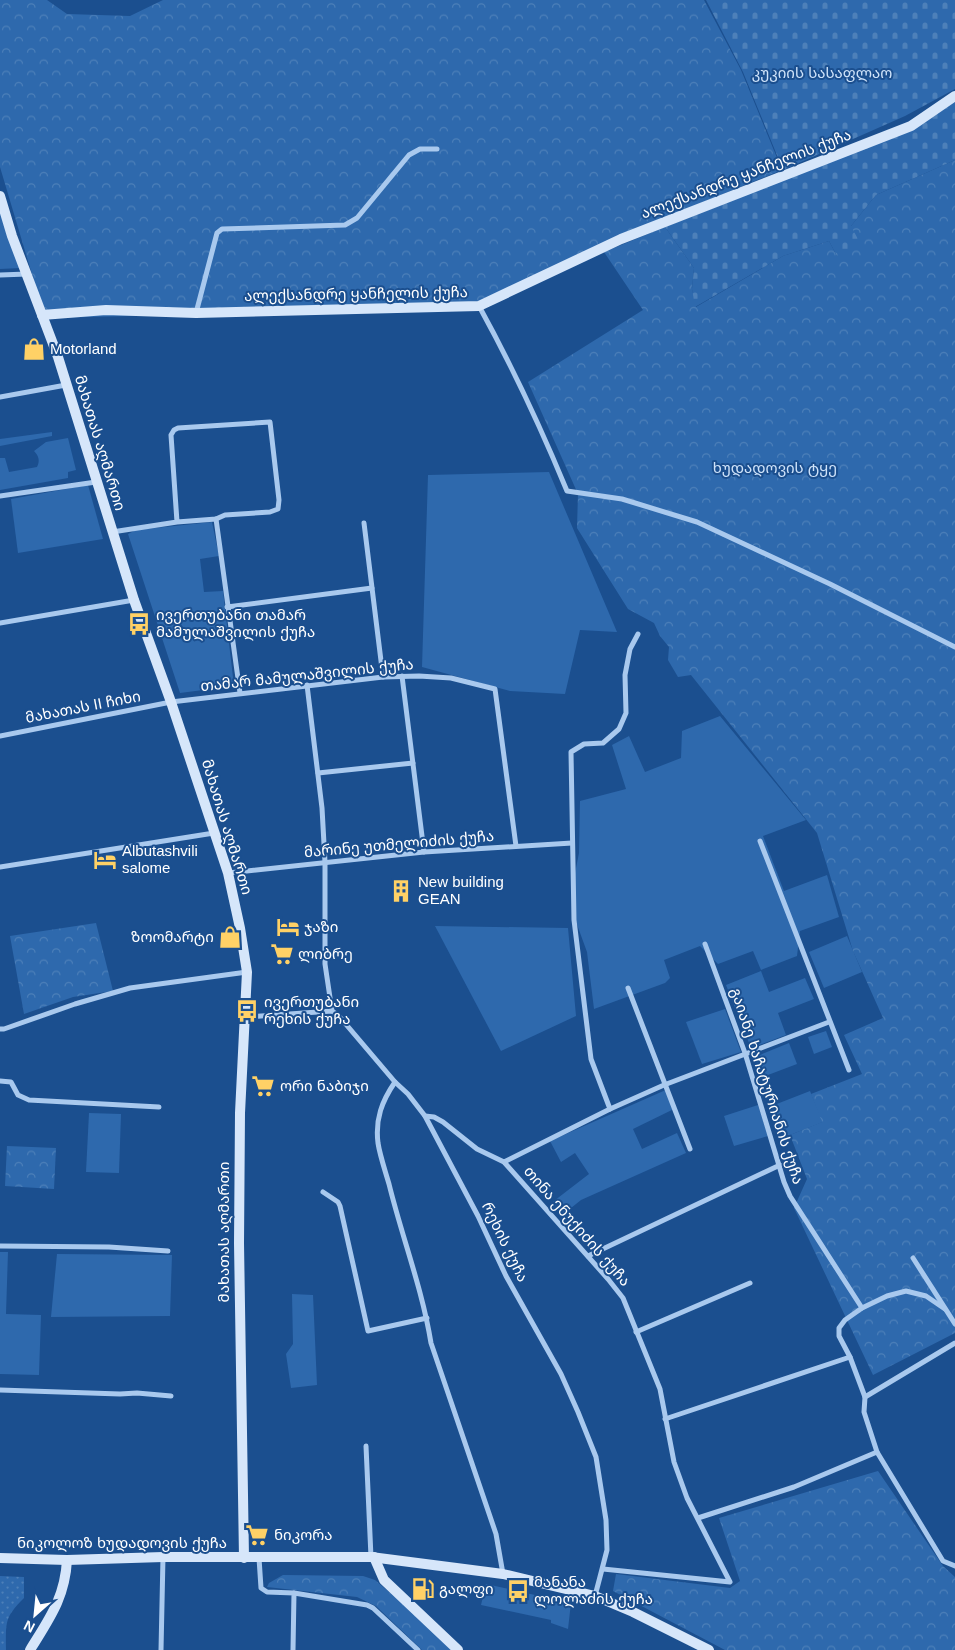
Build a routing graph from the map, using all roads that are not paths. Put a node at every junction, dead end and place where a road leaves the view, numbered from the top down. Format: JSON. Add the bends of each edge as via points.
{"nodes":[{"id":1,"x":955,"y":96,"type":"edge"},
{"id":2,"x":437,"y":149,"type":"dead end"},
{"id":3,"x":0,"y":196,"type":"edge"},
{"id":4,"x":27,"y":274,"type":"junction"},
{"id":5,"x":0,"y":275,"type":"edge"},
{"id":6,"x":479,"y":306,"type":"junction"},
{"id":7,"x":196,"y":313,"type":"junction"},
{"id":8,"x":42,"y":315,"type":"junction"},
{"id":9,"x":67,"y":385,"type":"junction"},
{"id":10,"x":0,"y":398,"type":"edge"},
{"id":11,"x":96,"y":482,"type":"junction"},
{"id":12,"x":0,"y":496,"type":"edge"},
{"id":13,"x":216,"y":519,"type":"junction"},
{"id":14,"x":177,"y":522,"type":"junction"},
{"id":15,"x":364,"y":523,"type":"dead end"},
{"id":16,"x":112,"y":532,"type":"junction"},
{"id":17,"x":372,"y":588,"type":"junction"},
{"id":18,"x":134,"y":600,"type":"junction"},
{"id":19,"x":227,"y":607,"type":"junction"},
{"id":20,"x":0,"y":623,"type":"edge"},
{"id":21,"x":638,"y":634,"type":"dead end"},
{"id":22,"x":955,"y":647,"type":"edge"},
{"id":23,"x":402,"y":676,"type":"junction"},
{"id":24,"x":383,"y":677,"type":"junction"},
{"id":25,"x":308,"y":686,"type":"junction"},
{"id":26,"x":240,"y":693,"type":"junction"},
{"id":27,"x":171,"y":702,"type":"junction"},
{"id":28,"x":0,"y":736,"type":"edge"},
{"id":29,"x":413,"y":763,"type":"junction"},
{"id":30,"x":318,"y":774,"type":"junction"},
{"id":31,"x":214,"y":833,"type":"junction"},
{"id":32,"x":760,"y":841,"type":"dead end"},
{"id":33,"x":572,"y":843,"type":"junction"},
{"id":34,"x":516,"y":846,"type":"junction"},
{"id":35,"x":424,"y":852,"type":"junction"},
{"id":36,"x":325,"y":862,"type":"junction"},
{"id":37,"x":0,"y":867,"type":"edge"},
{"id":38,"x":228,"y":873,"type":"junction"},
{"id":39,"x":705,"y":944,"type":"dead end"},
{"id":40,"x":247,"y":972,"type":"junction"},
{"id":41,"x":628,"y":988,"type":"dead end"},
{"id":42,"x":332,"y":1011,"type":"junction"},
{"id":43,"x":246,"y":1017,"type":"junction"},
{"id":44,"x":829,"y":1022,"type":"junction"},
{"id":45,"x":0,"y":1029,"type":"edge"},
{"id":46,"x":745,"y":1053,"type":"junction"},
{"id":47,"x":849,"y":1070,"type":"dead end"},
{"id":48,"x":0,"y":1081,"type":"edge"},
{"id":49,"x":395,"y":1082,"type":"junction"},
{"id":50,"x":664,"y":1085,"type":"junction"},
{"id":51,"x":159,"y":1107,"type":"dead end"},
{"id":52,"x":610,"y":1109,"type":"junction"},
{"id":53,"x":425,"y":1116,"type":"junction"},
{"id":54,"x":690,"y":1149,"type":"dead end"},
{"id":55,"x":504,"y":1162,"type":"junction"},
{"id":56,"x":780,"y":1165,"type":"junction"},
{"id":57,"x":323,"y":1192,"type":"dead end"},
{"id":58,"x":0,"y":1246,"type":"edge"},
{"id":59,"x":168,"y":1251,"type":"dead end"},
{"id":60,"x":588,"y":1256,"type":"junction"},
{"id":61,"x":913,"y":1258,"type":"dead end"},
{"id":62,"x":750,"y":1282,"type":"dead end"},
{"id":63,"x":862,"y":1308,"type":"junction"},
{"id":64,"x":945,"y":1309,"type":"junction"},
{"id":65,"x":427,"y":1318,"type":"junction"},
{"id":66,"x":955,"y":1324,"type":"edge"},
{"id":67,"x":636,"y":1332,"type":"junction"},
{"id":68,"x":955,"y":1344,"type":"edge"},
{"id":69,"x":850,"y":1357,"type":"junction"},
{"id":70,"x":0,"y":1390,"type":"edge"},
{"id":71,"x":171,"y":1396,"type":"dead end"},
{"id":72,"x":865,"y":1396,"type":"junction"},
{"id":73,"x":665,"y":1419,"type":"junction"},
{"id":74,"x":366,"y":1446,"type":"dead end"},
{"id":75,"x":877,"y":1452,"type":"junction"},
{"id":76,"x":698,"y":1518,"type":"junction"},
{"id":77,"x":163,"y":1557,"type":"junction"},
{"id":78,"x":372,"y":1557,"type":"junction"},
{"id":79,"x":0,"y":1558,"type":"edge"},
{"id":80,"x":244,"y":1558,"type":"junction"},
{"id":81,"x":259,"y":1558,"type":"junction"},
{"id":82,"x":67,"y":1560,"type":"junction"},
{"id":83,"x":955,"y":1566,"type":"edge"},
{"id":84,"x":603,"y":1569,"type":"junction"},
{"id":85,"x":503,"y":1574,"type":"junction"},
{"id":86,"x":294,"y":1594,"type":"junction"},
{"id":87,"x":595,"y":1596,"type":"junction"},
{"id":88,"x":30,"y":1650,"type":"edge"},
{"id":89,"x":160,"y":1650,"type":"edge"},
{"id":90,"x":293,"y":1650,"type":"edge"},
{"id":91,"x":418,"y":1650,"type":"edge"},
{"id":92,"x":458,"y":1650,"type":"edge"},
{"id":93,"x":709,"y":1650,"type":"edge"}],
"edges":[{"from":1,"to":6,"type":"main road","name":"ალექსანდრე ყანჩელის ქუჩა","via":[[911,126],[621,239]]},
{"from":2,"to":7,"type":"street","via":[[420,149],[409,155],[357,218],[345,225],[222,229],[217,233]]},
{"from":3,"to":4,"type":"main road","name":"მახათას აღმართი"},
{"from":4,"to":5,"type":"street"},
{"from":4,"to":8,"type":"main road","name":"მახათას აღმართი"},
{"from":6,"to":7,"type":"main road","name":"ალექსანდრე ყანჩელის ქუჩა"},
{"from":6,"to":22,"type":"street","via":[[539,424],[567,491],[622,499],[697,522]]},
{"from":7,"to":8,"type":"main road","name":"ალექსანდრე ყანჩელის ქუჩა","via":[[106,310]]},
{"from":8,"to":9,"type":"main road","name":"მახათას აღმართი"},
{"from":9,"to":10,"type":"street"},
{"from":9,"to":11,"type":"main road","name":"მახათას აღმართი"},
{"from":11,"to":12,"type":"street"},
{"from":11,"to":16,"type":"main road","name":"მახათას აღმართი"},
{"from":13,"to":14,"type":"street"},
{"from":13,"to":14,"type":"street","via":[[225,515],[278,509],[270,422],[174,430],[171,435]]},
{"from":13,"to":19,"type":"street"},
{"from":14,"to":16,"type":"street"},
{"from":15,"to":17,"type":"street"},
{"from":16,"to":18,"type":"main road","name":"მახათას აღმართი"},
{"from":17,"to":19,"type":"street"},
{"from":17,"to":24,"type":"street"},
{"from":18,"to":20,"type":"street"},
{"from":18,"to":27,"type":"main road","name":"მახათას აღმართი"},
{"from":19,"to":26,"type":"street"},
{"from":21,"to":33,"type":"street","via":[[630,649],[625,675],[626,713],[618,729],[603,743],[584,744],[571,752]]},
{"from":23,"to":24,"type":"street","name":"თამარ მამულაშვილის ქუჩა"},
{"from":23,"to":29,"type":"street"},
{"from":23,"to":34,"type":"street","name":"თამარ მამულაშვილის ქუჩა","via":[[451,678],[495,689]]},
{"from":24,"to":25,"type":"street","name":"თამარ მამულაშვილის ქუჩა"},
{"from":25,"to":26,"type":"street","name":"თამარ მამულაშვილის ქუჩა"},
{"from":25,"to":30,"type":"street"},
{"from":26,"to":27,"type":"street","name":"თამარ მამულაშვილის ქუჩა"},
{"from":27,"to":28,"type":"street","name":"მახათას II ჩიხი"},
{"from":27,"to":31,"type":"main road","name":"მახათას აღმართი"},
{"from":29,"to":30,"type":"street"},
{"from":29,"to":35,"type":"street"},
{"from":30,"to":36,"type":"street"},
{"from":31,"to":37,"type":"street"},
{"from":31,"to":38,"type":"main road","name":"მახათას აღმართი"},
{"from":32,"to":44,"type":"street"},
{"from":33,"to":34,"type":"street","name":"მარინე უთმელიძის ქუჩა"},
{"from":33,"to":52,"type":"street","via":[[574,920],[591,1059]]},
{"from":34,"to":35,"type":"street","name":"მარინე უთმელიძის ქუჩა"},
{"from":35,"to":36,"type":"street","name":"მარინე უთმელიძის ქუჩა"},
{"from":36,"to":38,"type":"street","name":"მარინე უთმელიძის ქუჩა"},
{"from":36,"to":42,"type":"street","via":[[325,964]]},
{"from":38,"to":40,"type":"main road","name":"მახათას აღმართი"},
{"from":39,"to":46,"type":"street","name":"გაიანე ხაჩატურიანის ქუჩა"},
{"from":40,"to":43,"type":"main road","name":"მახათას აღმართი"},
{"from":40,"to":45,"type":"street","via":[[130,988]]},
{"from":41,"to":50,"type":"street"},
{"from":42,"to":43,"type":"street"},
{"from":42,"to":49,"type":"street","name":"რეხის ქუჩა"},
{"from":43,"to":80,"type":"main road","name":"მახათას აღმართი","via":[[241,1087],[238,1243]]},
{"from":44,"to":46,"type":"street"},
{"from":44,"to":47,"type":"street"},
{"from":46,"to":50,"type":"street"},
{"from":46,"to":56,"type":"street","name":"გაიანე ხაჩატურიანის ქუჩა"},
{"from":48,"to":51,"type":"street","via":[[11,1082],[18,1095],[29,1100]]},
{"from":49,"to":53,"type":"street","name":"რეხის ქუჩა"},
{"from":49,"to":65,"type":"street","via":[[382,1105],[378,1142]]},
{"from":50,"to":52,"type":"street"},
{"from":50,"to":54,"type":"street"},
{"from":52,"to":55,"type":"street"},
{"from":53,"to":55,"type":"street","name":"თინა ენუქიძის ქუჩა","via":[[434,1117],[477,1149]]},
{"from":53,"to":84,"type":"street","name":"რეხის ქუჩა","via":[[506,1276],[561,1374],[596,1457],[606,1520],[607,1550]]},
{"from":55,"to":60,"type":"street","name":"თინა ენუქიძის ქუჩა"},
{"from":56,"to":60,"type":"street"},
{"from":56,"to":63,"type":"street","name":"გაიანე ხაჩატურიანის ქუჩა","via":[[790,1196]]},
{"from":57,"to":65,"type":"street","via":[[340,1206],[368,1331]]},
{"from":58,"to":59,"type":"street"},
{"from":60,"to":67,"type":"street","name":"თინა ენუქიძის ქუჩა","via":[[623,1298]]},
{"from":61,"to":64,"type":"street"},
{"from":62,"to":67,"type":"street"},
{"from":63,"to":64,"type":"street","via":[[906,1291],[926,1296]]},
{"from":63,"to":69,"type":"street","via":[[839,1328],[839,1336]]},
{"from":64,"to":66,"type":"street"},
{"from":65,"to":85,"type":"street","via":[[431,1343],[496,1534]]},
{"from":67,"to":73,"type":"street","name":"თინა ენუქიძის ქუჩა","via":[[660,1389]]},
{"from":68,"to":72,"type":"street"},
{"from":69,"to":72,"type":"street"},
{"from":69,"to":73,"type":"street"},
{"from":70,"to":71,"type":"street"},
{"from":72,"to":75,"type":"street","via":[[864,1412]]},
{"from":73,"to":76,"type":"street","name":"თინა ენუქიძის ქუჩა","via":[[674,1462]]},
{"from":74,"to":78,"type":"street"},
{"from":75,"to":76,"type":"street","via":[[794,1487]]},
{"from":75,"to":83,"type":"street","via":[[943,1561]]},
{"from":76,"to":84,"type":"street","name":"თინა ენუქიძის ქუჩა","via":[[730,1582]]},
{"from":77,"to":80,"type":"main road","name":"ნიკოლოზ ხუდადოვის ქუჩა"},
{"from":77,"to":82,"type":"main road","name":"ნიკოლოზ ხუდადოვის ქუჩა"},
{"from":77,"to":89,"type":"street"},
{"from":78,"to":81,"type":"main road","name":"ნიკოლოზ ხუდადოვის ქუჩა"},
{"from":78,"to":85,"type":"main road","name":"ნიკოლოზ ხუდადოვის ქუჩა"},
{"from":78,"to":92,"type":"main road","via":[[384,1580]]},
{"from":79,"to":82,"type":"main road","name":"ნიკოლოზ ხუდადოვის ქუჩა"},
{"from":80,"to":81,"type":"main road","name":"ნიკოლოზ ხუდადოვის ქუჩა"},
{"from":81,"to":86,"type":"street","via":[[262,1588],[267,1592]]},
{"from":82,"to":88,"type":"main road","via":[[61,1598]]},
{"from":84,"to":87,"type":"street","name":"რეხის ქუჩა"},
{"from":85,"to":87,"type":"main road","name":"ნიკოლოზ ხუდადოვის ქუჩა"},
{"from":86,"to":90,"type":"street"},
{"from":86,"to":91,"type":"street","via":[[367,1605]]},
{"from":87,"to":93,"type":"main road","name":"ნიკოლოზ ხუდადოვის ქუჩა"}]}
